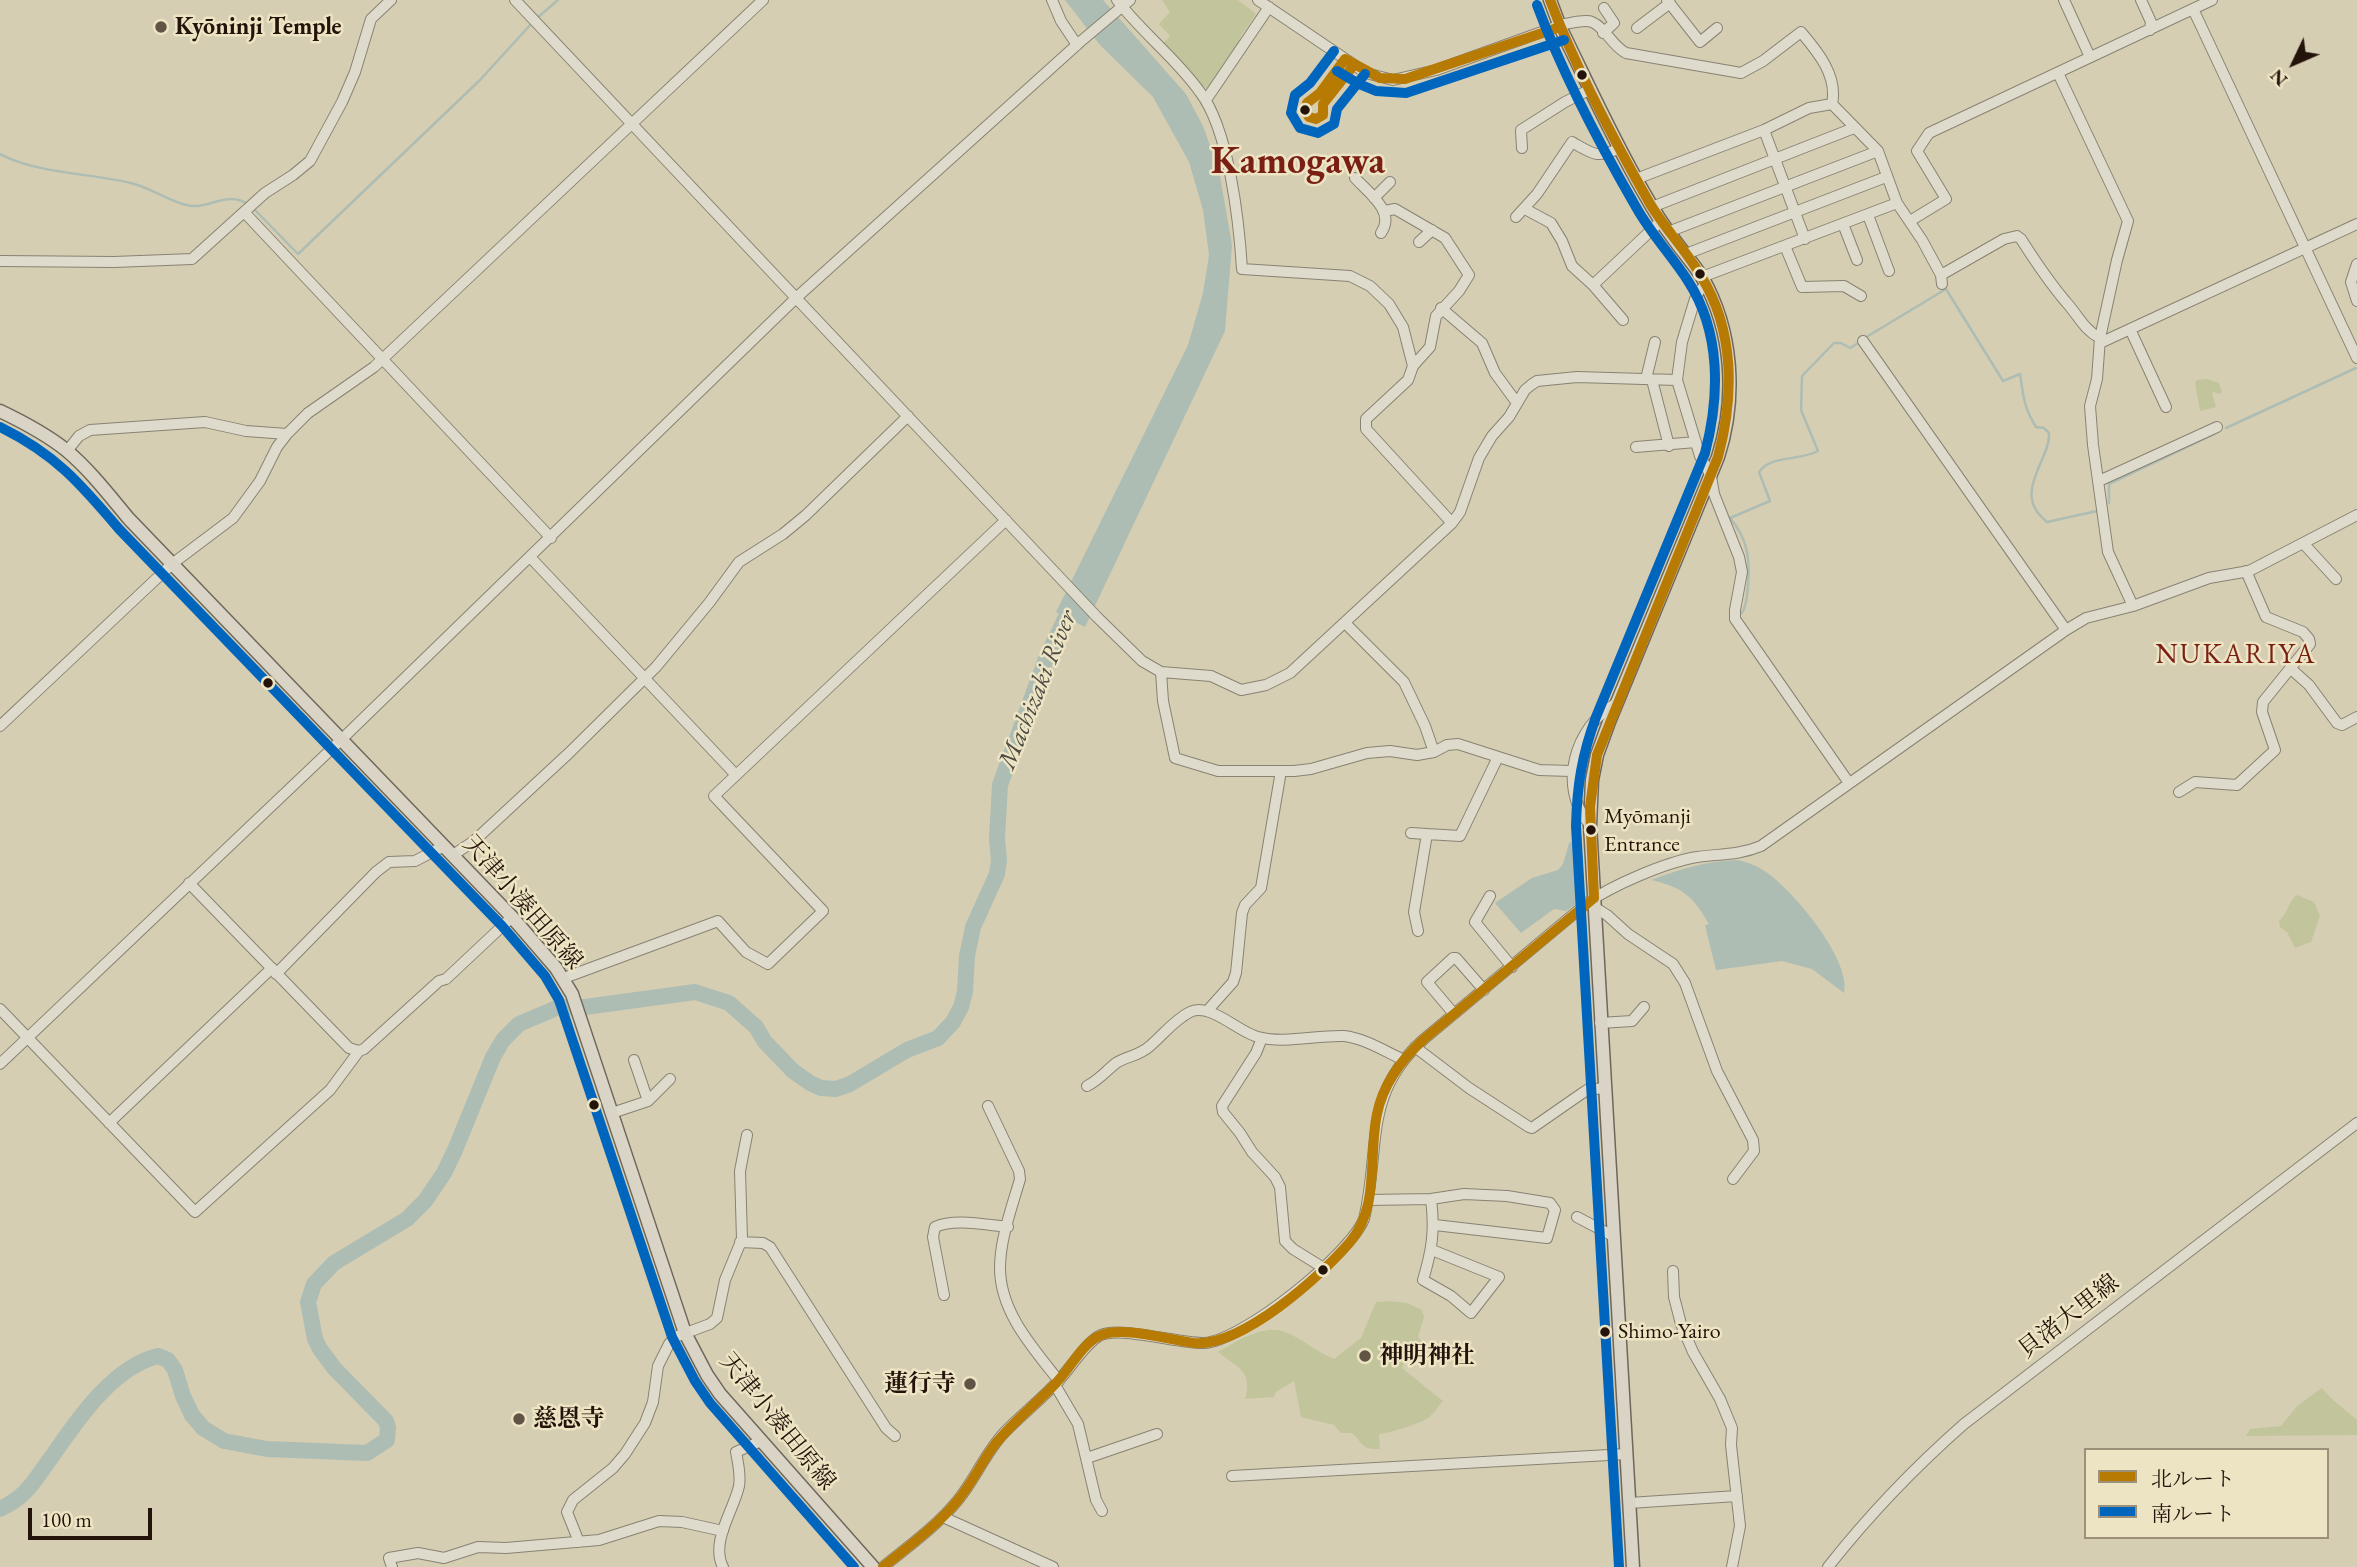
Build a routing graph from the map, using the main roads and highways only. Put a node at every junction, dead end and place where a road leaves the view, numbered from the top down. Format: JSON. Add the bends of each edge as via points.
{"nodes":[{"id":1,"x":1550,"y":0,"type":"edge"},
{"id":2,"x":0,"y":411,"type":"edge"},
{"id":3,"x":873,"y":1567,"type":"edge"},
{"id":4,"x":1633,"y":1567,"type":"edge"}],
"edges":[{"from":1,"to":4,"type":"main road","via":[[1636,179],[1704,281],[1717,309],[1730,385],[1724,437],[1711,476],[1594,770],[1590,825]]},
{"from":2,"to":3,"type":"main road","name":"天津小湊田原線","via":[[67,451],[96,479],[129,519],[512,917],[564,978],[685,1333],[713,1384]]}]}
